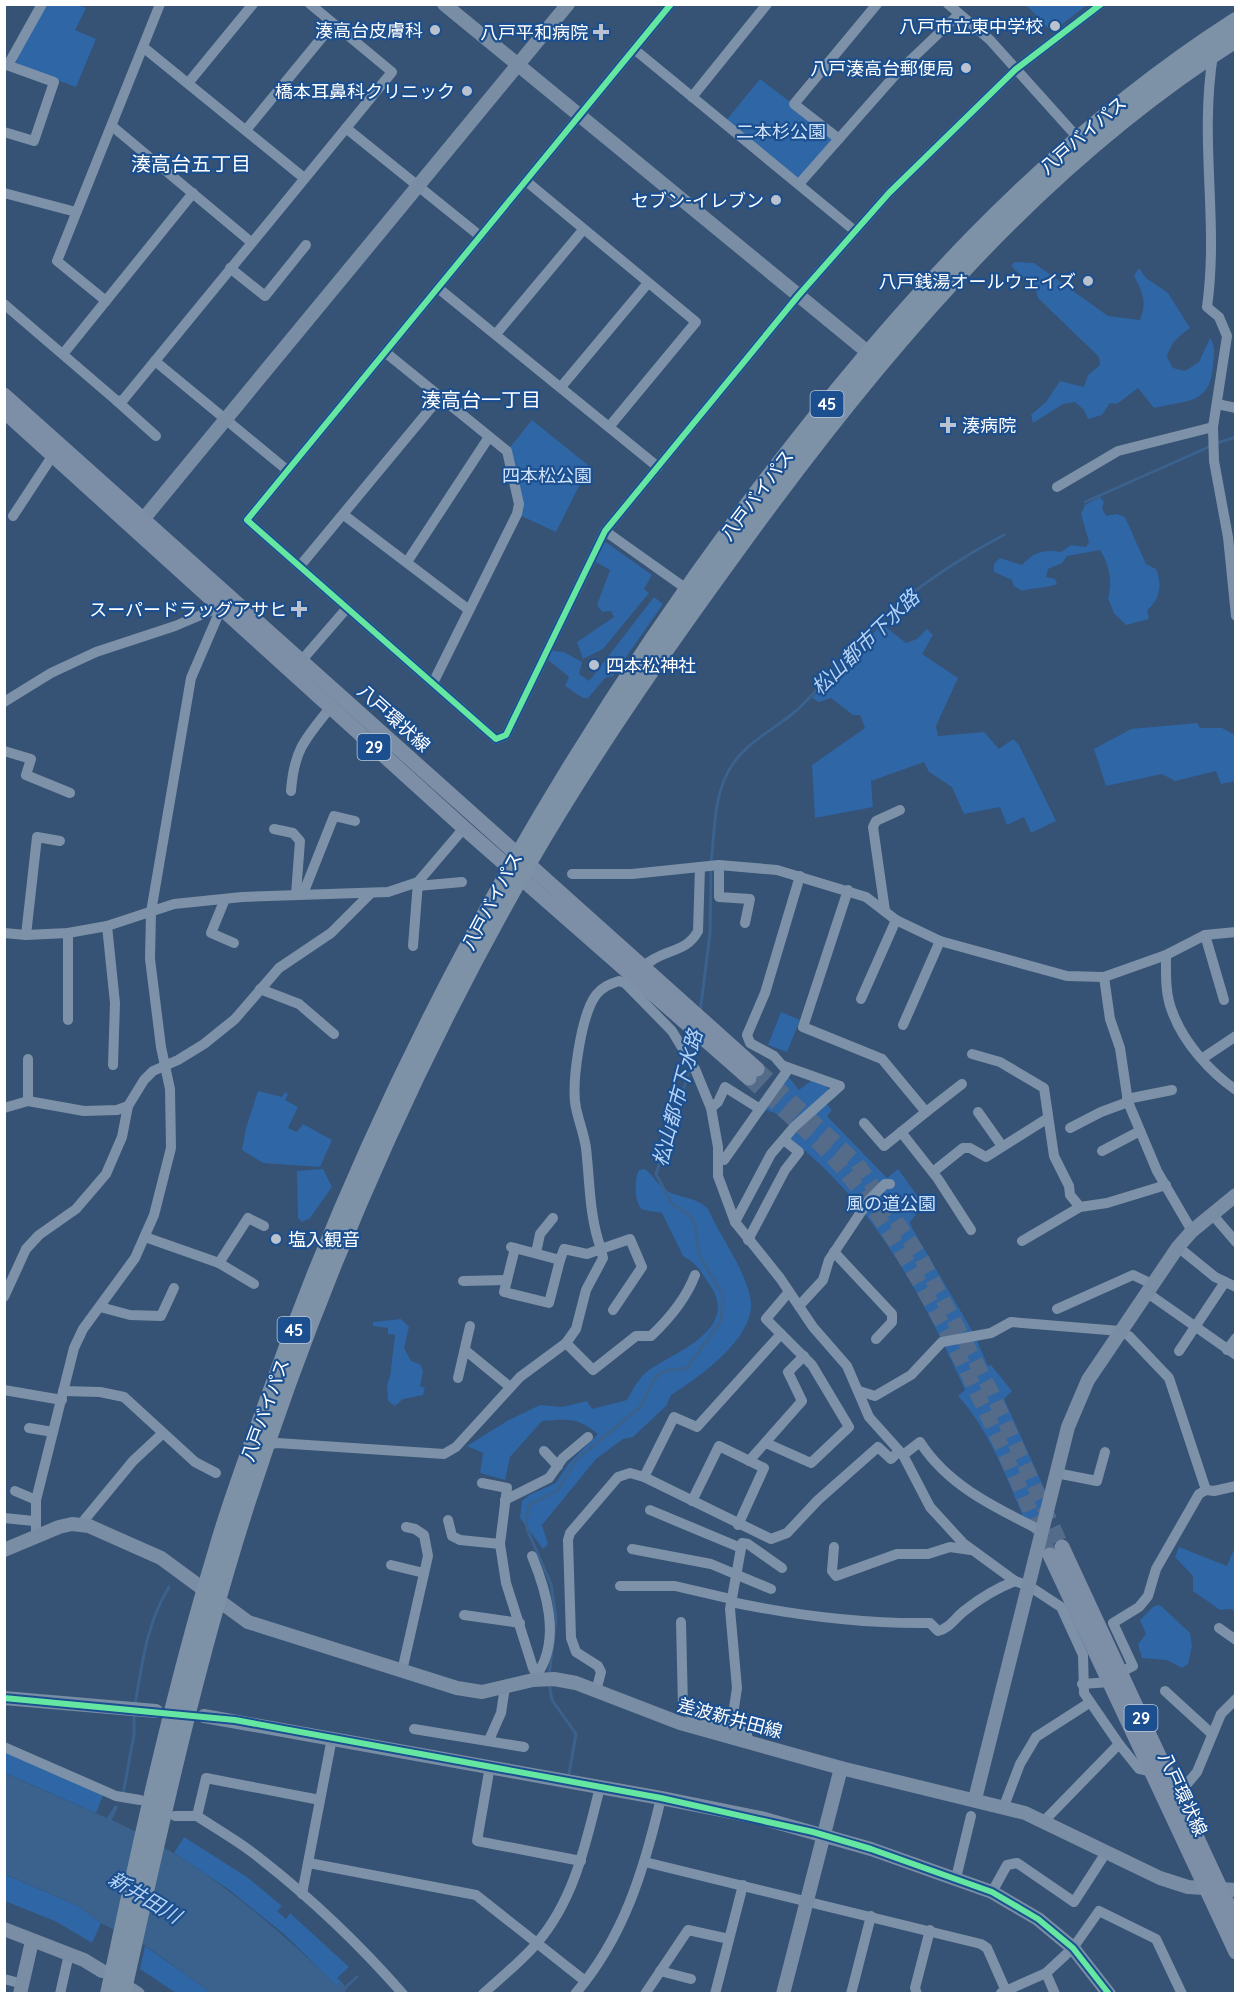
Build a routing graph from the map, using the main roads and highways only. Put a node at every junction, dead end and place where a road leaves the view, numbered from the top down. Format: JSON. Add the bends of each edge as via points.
{"nodes":[{"id":1,"x":1236,"y":21,"type":"edge"},
{"id":2,"x":1236,"y":39,"type":"edge"},
{"id":3,"x":874,"y":358,"type":"junction"},
{"id":4,"x":4,"y":395,"type":"edge"},
{"id":5,"x":4,"y":411,"type":"edge"},
{"id":6,"x":139,"y":524,"type":"junction"},
{"id":7,"x":519,"y":865,"type":"junction"},
{"id":8,"x":753,"y":1074,"type":"tunnel mouth"},
{"id":9,"x":1056,"y":1551,"type":"tunnel mouth"},
{"id":10,"x":212,"y":1594,"type":"junction"},
{"id":11,"x":1114,"y":1677,"type":"junction"},
{"id":12,"x":1212,"y":1889,"type":"junction"},
{"id":13,"x":1236,"y":1923,"type":"edge"},
{"id":14,"x":1236,"y":1952,"type":"edge"},
{"id":15,"x":123,"y":1960,"type":"junction"},
{"id":16,"x":130,"y":1992,"type":"edge"},
{"id":17,"x":109,"y":1994,"type":"edge"}],
"edges":[{"from":1,"to":3,"type":"highway","name":"八戸バイパス","number":"45","via":[[1164,70],[1078,138],[965,246]]},
{"from":2,"to":3,"type":"highway","name":"八戸バイパス","number":"45","via":[[1147,100],[1038,194]]},
{"from":3,"to":7,"type":"highway","name":"八戸バイパス","number":"45"},
{"from":3,"to":7,"type":"highway","name":"八戸バイパス","number":"45","via":[[785,457],[688,590],[594,728]]},
{"from":4,"to":6,"type":"main road","name":"八戸環状線","number":"29"},
{"from":5,"to":6,"type":"main road","name":"八戸環状線","number":"29"},
{"from":6,"to":7,"type":"main road","name":"八戸環状線","number":"29","via":[[302,660]]},
{"from":6,"to":7,"type":"main road","name":"八戸環状線","number":"29","via":[[330,708],[464,828]]},
{"from":7,"to":8,"type":"main road","name":"八戸環状線","number":"29","via":[[633,975]]},
{"from":7,"to":10,"type":"highway","name":"八戸バイパス","number":"45","via":[[374,1172],[330,1276]]},
{"from":7,"to":10,"type":"highway","name":"八戸バイパス","number":"45","via":[[436,1005],[362,1161],[312,1281],[246,1461]]},
{"from":9,"to":11,"type":"main road","name":"八戸環状線","number":"29"},
{"from":10,"to":15,"type":"highway","name":"八戸バイパス","number":"45","via":[[161,1819]]},
{"from":11,"to":12,"type":"main road","name":"八戸環状線","number":"29","via":[[1170,1814]]},
{"from":11,"to":12,"type":"main road","name":"八戸環状線","number":"29","via":[[1177,1796]]},
{"from":12,"to":13,"type":"main road","name":"八戸環状線","number":"29"},
{"from":12,"to":14,"type":"main road","name":"八戸環状線","number":"29"},
{"from":15,"to":16,"type":"highway","name":"八戸バイパス","number":"45"},
{"from":15,"to":17,"type":"highway","name":"八戸バイパス","number":"45"}]}
